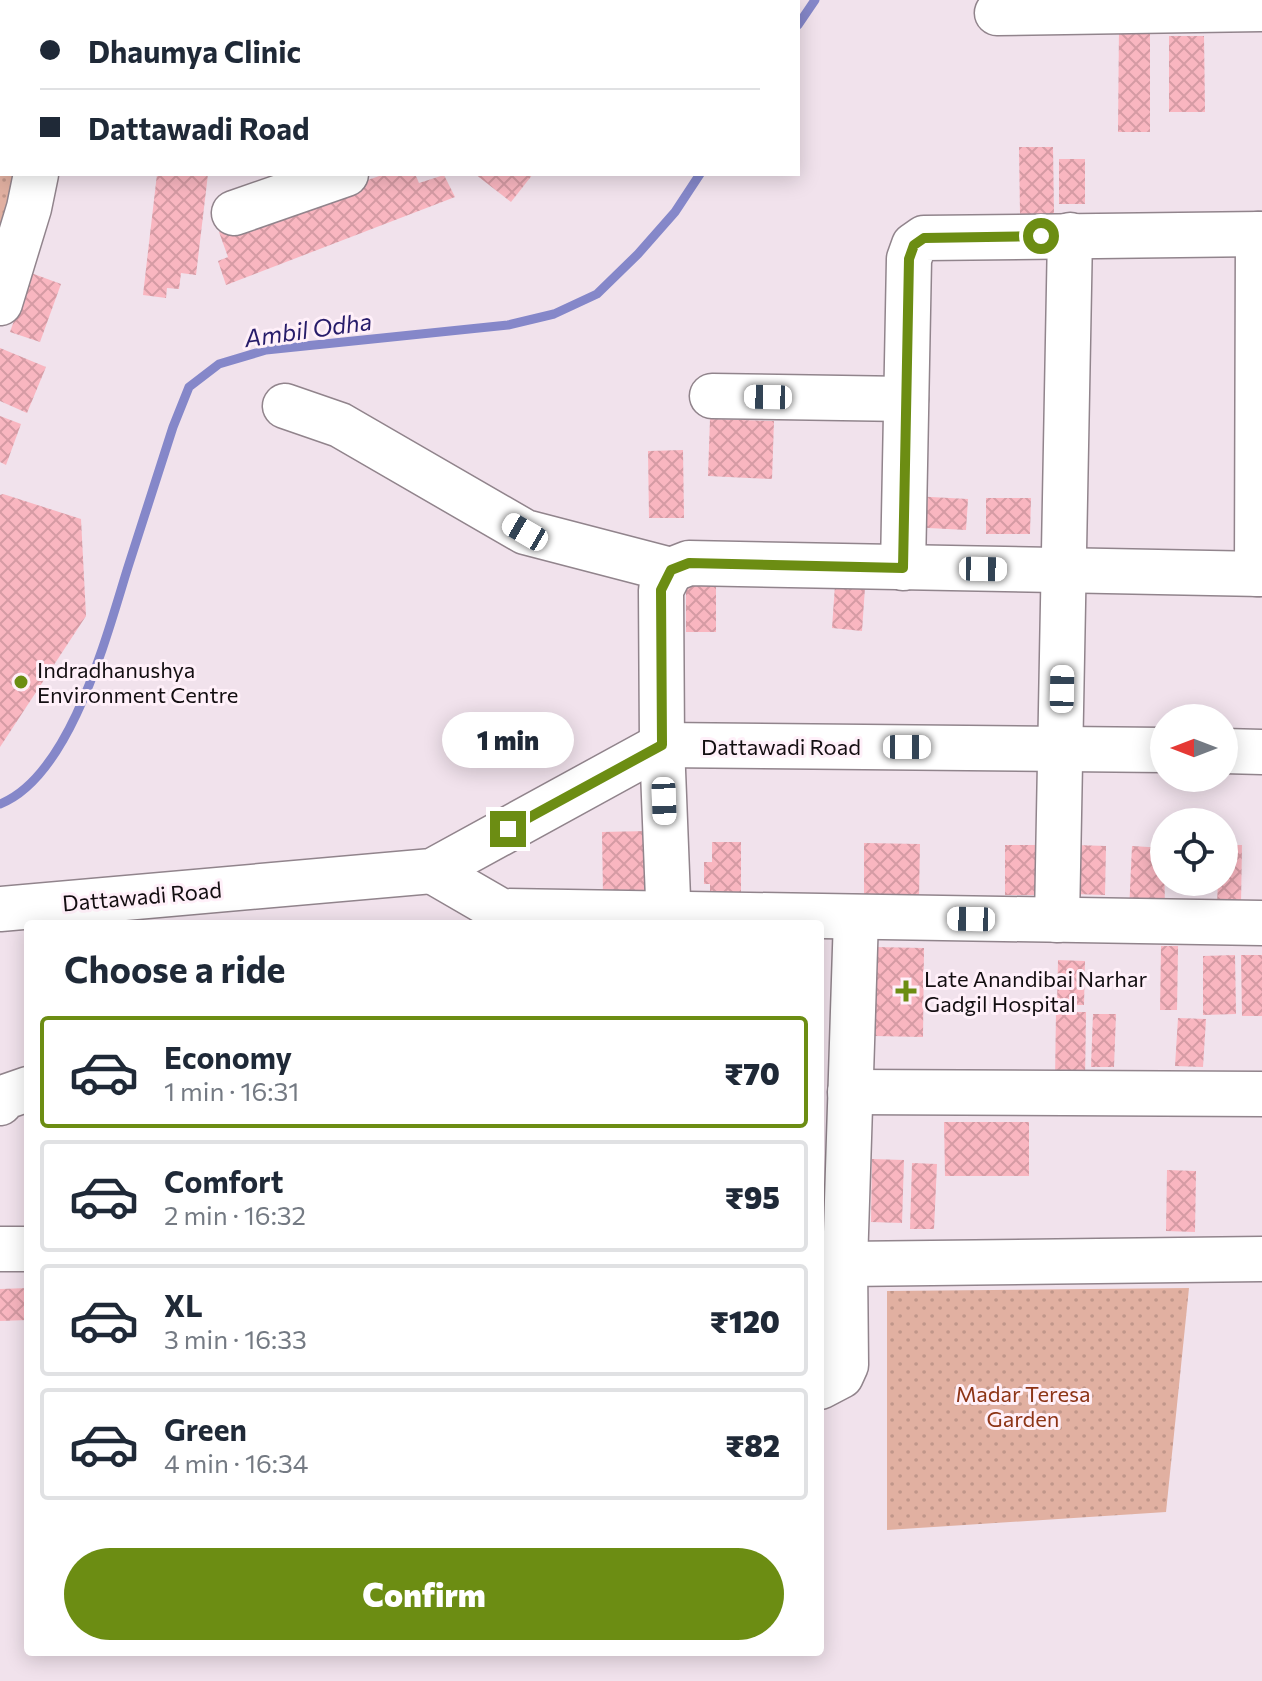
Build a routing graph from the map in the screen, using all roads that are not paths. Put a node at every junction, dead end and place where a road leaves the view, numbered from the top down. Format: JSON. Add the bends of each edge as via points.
{"nodes":[{"id":1,"x":1262,"y":9,"type":"edge"},
{"id":2,"x":997,"y":13,"type":"dead end"},
{"id":3,"x":36,"y":176,"type":"edge"},
{"id":4,"x":340,"y":176,"type":"edge"},
{"id":5,"x":234,"y":213,"type":"dead end"},
{"id":6,"x":1260,"y":234,"type":"edge"},
{"id":7,"x":1070,"y":235,"type":"junction"},
{"id":8,"x":0,"y":303,"type":"edge"},
{"id":9,"x":712,"y":396,"type":"dead end"},
{"id":10,"x":906,"y":399,"type":"junction"},
{"id":11,"x":285,"y":406,"type":"dead end"},
{"id":12,"x":903,"y":568,"type":"junction"},
{"id":13,"x":671,"y":570,"type":"junction"},
{"id":14,"x":1064,"y":570,"type":"junction"},
{"id":15,"x":1259,"y":574,"type":"edge"},
{"id":16,"x":662,"y":745,"type":"junction"},
{"id":17,"x":1061,"y":748,"type":"junction"},
{"id":18,"x":1150,"y":750,"type":"edge"},
{"id":19,"x":1238,"y":751,"type":"edge"},
{"id":20,"x":1262,"y":752,"type":"edge"},
{"id":21,"x":432,"y":871,"type":"junction"},
{"id":22,"x":0,"y":909,"type":"edge"},
{"id":23,"x":856,"y":917,"type":"junction"},
{"id":24,"x":501,"y":918,"type":"edge"},
{"id":25,"x":669,"y":919,"type":"edge"},
{"id":26,"x":1057,"y":920,"type":"junction"},
{"id":27,"x":1262,"y":923,"type":"edge"},
{"id":28,"x":24,"y":1090,"type":"edge"},
{"id":29,"x":850,"y":1092,"type":"junction"},
{"id":30,"x":1262,"y":1094,"type":"edge"},
{"id":31,"x":0,"y":1103,"type":"edge"},
{"id":32,"x":0,"y":1249,"type":"edge"},
{"id":33,"x":24,"y":1249,"type":"edge"},
{"id":34,"x":1262,"y":1259,"type":"edge"},
{"id":35,"x":845,"y":1264,"type":"junction"},
{"id":36,"x":824,"y":1386,"type":"edge"}],
"edges":[{"from":1,"to":2,"type":"street"},
{"from":3,"to":8,"type":"street"},
{"from":4,"to":5,"type":"street"},
{"from":6,"to":7,"type":"street"},
{"from":6,"to":15,"type":"street"},
{"from":7,"to":10,"type":"street","via":[[924,238],[914,245],[909,259]]},
{"from":7,"to":14,"type":"street"},
{"from":9,"to":10,"type":"street"},
{"from":10,"to":12,"type":"street"},
{"from":11,"to":13,"type":"street","via":[[340,425],[525,532]]},
{"from":12,"to":13,"type":"street","via":[[689,563]]},
{"from":12,"to":14,"type":"street"},
{"from":13,"to":16,"type":"street","via":[[661,590]]},
{"from":14,"to":15,"type":"street"},
{"from":14,"to":17,"type":"street"},
{"from":16,"to":17,"type":"street","name":"Dattawadi Road"},
{"from":16,"to":21,"type":"street","name":"Dattawadi Road"},
{"from":16,"to":25,"type":"street"},
{"from":17,"to":18,"type":"street","name":"Dattawadi Road"},
{"from":17,"to":26,"type":"street"},
{"from":19,"to":20,"type":"street"},
{"from":21,"to":22,"type":"street","name":"Dattawadi Road"},
{"from":21,"to":24,"type":"street"},
{"from":23,"to":25,"type":"street"},
{"from":23,"to":26,"type":"street"},
{"from":23,"to":29,"type":"street"},
{"from":24,"to":25,"type":"street"},
{"from":26,"to":27,"type":"street"},
{"from":28,"to":31,"type":"street"},
{"from":29,"to":30,"type":"street"},
{"from":29,"to":35,"type":"street"},
{"from":32,"to":33,"type":"street"},
{"from":34,"to":35,"type":"street"},
{"from":35,"to":36,"type":"street","via":[[846,1365],[841,1376]]}]}
